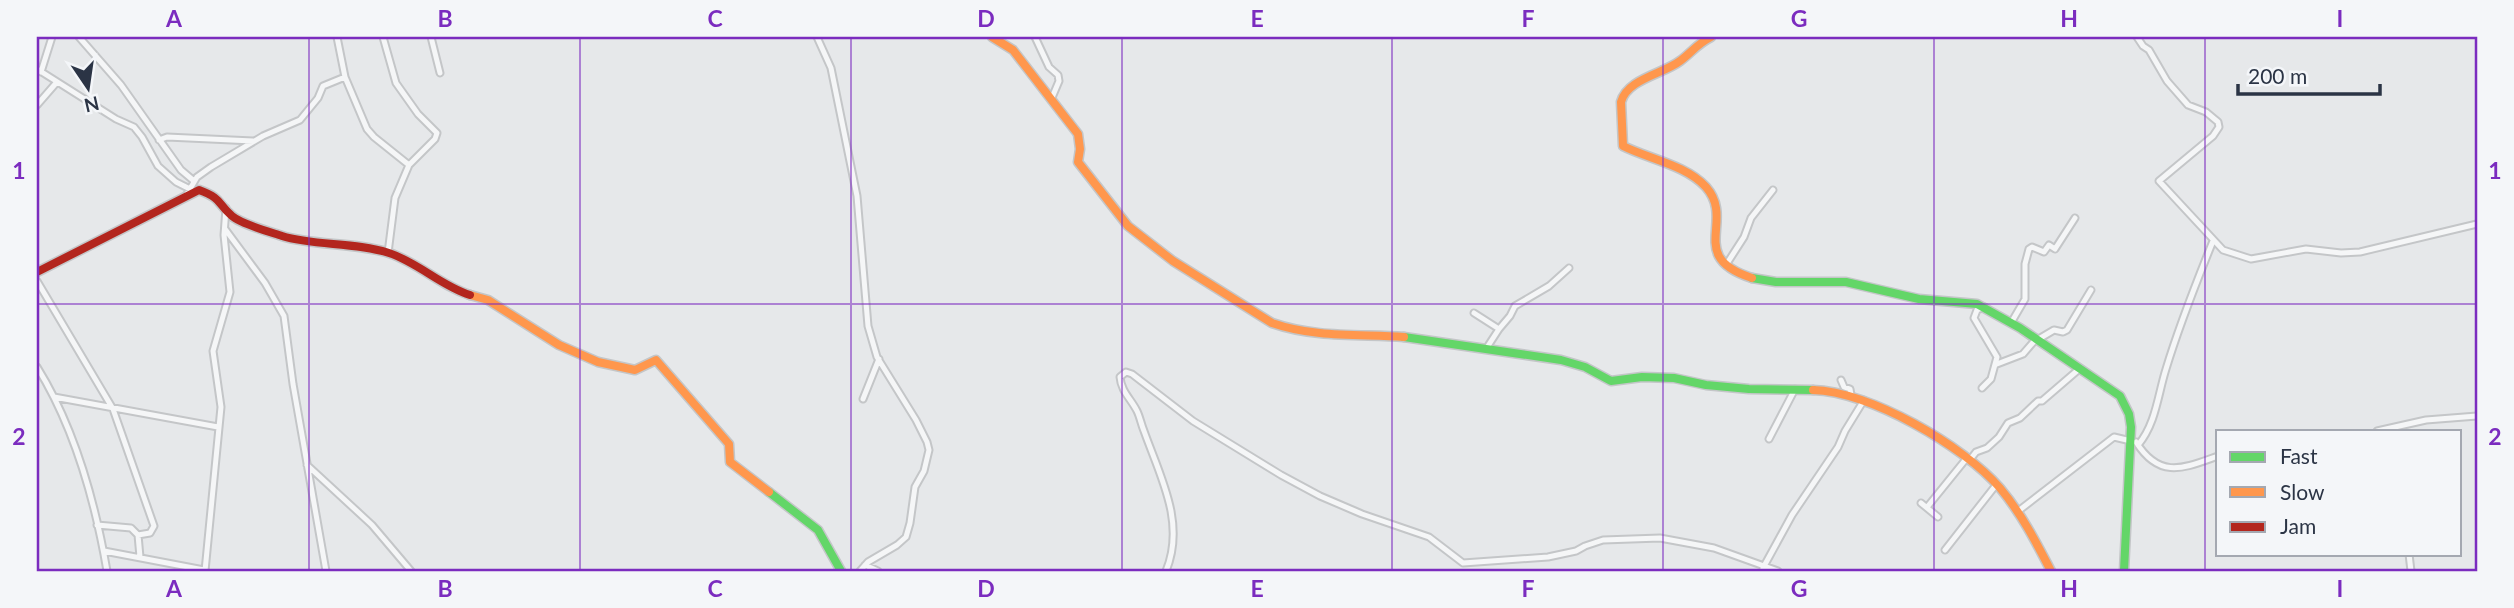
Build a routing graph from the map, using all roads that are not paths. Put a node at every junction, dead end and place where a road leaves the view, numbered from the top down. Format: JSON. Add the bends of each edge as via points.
{"nodes":[{"id":1,"x":52,"y":37,"type":"edge"},
{"id":2,"x":79,"y":37,"type":"edge"},
{"id":3,"x":339,"y":37,"type":"edge"},
{"id":4,"x":383,"y":37,"type":"edge"},
{"id":5,"x":431,"y":37,"type":"edge"},
{"id":6,"x":817,"y":37,"type":"edge"},
{"id":7,"x":992,"y":37,"type":"edge"},
{"id":8,"x":1035,"y":37,"type":"edge"},
{"id":9,"x":1711,"y":37,"type":"edge"},
{"id":10,"x":2137,"y":37,"type":"edge"},
{"id":11,"x":39,"y":71,"type":"edge"},
{"id":12,"x":440,"y":73,"type":"dead end"},
{"id":13,"x":345,"y":77,"type":"junction"},
{"id":14,"x":57,"y":82,"type":"junction"},
{"id":15,"x":1051,"y":100,"type":"junction"},
{"id":16,"x":37,"y":106,"type":"edge"},
{"id":17,"x":159,"y":140,"type":"junction"},
{"id":18,"x":254,"y":141,"type":"junction"},
{"id":19,"x":409,"y":165,"type":"junction"},
{"id":20,"x":194,"y":181,"type":"junction"},
{"id":21,"x":1773,"y":190,"type":"dead end"},
{"id":22,"x":188,"y":192,"type":"junction"},
{"id":23,"x":226,"y":208,"type":"junction"},
{"id":24,"x":2075,"y":218,"type":"dead end"},
{"id":25,"x":2477,"y":224,"type":"edge"},
{"id":26,"x":225,"y":228,"type":"junction"},
{"id":27,"x":2213,"y":241,"type":"junction"},
{"id":28,"x":388,"y":253,"type":"junction"},
{"id":29,"x":1726,"y":265,"type":"junction"},
{"id":30,"x":1569,"y":268,"type":"dead end"},
{"id":31,"x":37,"y":272,"type":"edge"},
{"id":32,"x":37,"y":281,"type":"edge"},
{"id":33,"x":2091,"y":290,"type":"dead end"},
{"id":34,"x":1985,"y":307,"type":"junction"},
{"id":35,"x":1474,"y":313,"type":"dead end"},
{"id":36,"x":2011,"y":323,"type":"junction"},
{"id":37,"x":1499,"y":329,"type":"junction"},
{"id":38,"x":2036,"y":340,"type":"junction"},
{"id":39,"x":1486,"y":349,"type":"junction"},
{"id":40,"x":879,"y":359,"type":"junction"},
{"id":41,"x":1997,"y":364,"type":"junction"},
{"id":42,"x":37,"y":367,"type":"edge"},
{"id":43,"x":2078,"y":370,"type":"junction"},
{"id":44,"x":1841,"y":380,"type":"dead end"},
{"id":45,"x":1983,"y":388,"type":"dead end"},
{"id":46,"x":1795,"y":389,"type":"junction"},
{"id":47,"x":1851,"y":396,"type":"junction"},
{"id":48,"x":54,"y":397,"type":"junction"},
{"id":49,"x":863,"y":399,"type":"dead end"},
{"id":50,"x":1864,"y":400,"type":"junction"},
{"id":51,"x":113,"y":409,"type":"junction"},
{"id":52,"x":2477,"y":416,"type":"edge"},
{"id":53,"x":2404,"y":424,"type":"junction"},
{"id":54,"x":218,"y":427,"type":"junction"},
{"id":55,"x":2381,"y":430,"type":"edge"},
{"id":56,"x":2404,"y":430,"type":"edge"},
{"id":57,"x":1769,"y":439,"type":"dead end"},
{"id":58,"x":2134,"y":441,"type":"junction"},
{"id":59,"x":2216,"y":457,"type":"edge"},
{"id":60,"x":1967,"y":460,"type":"junction"},
{"id":61,"x":307,"y":466,"type":"junction"},
{"id":62,"x":1996,"y":485,"type":"junction"},
{"id":63,"x":1921,"y":503,"type":"dead end"},
{"id":64,"x":1928,"y":506,"type":"junction"},
{"id":65,"x":2017,"y":512,"type":"junction"},
{"id":66,"x":1938,"y":517,"type":"dead end"},
{"id":67,"x":97,"y":525,"type":"junction"},
{"id":68,"x":138,"y":535,"type":"junction"},
{"id":69,"x":1945,"y":550,"type":"dead end"},
{"id":70,"x":104,"y":551,"type":"junction"},
{"id":71,"x":140,"y":557,"type":"junction"},
{"id":72,"x":864,"y":565,"type":"junction"},
{"id":73,"x":1763,"y":568,"type":"junction"},
{"id":74,"x":2048,"y":568,"type":"edge"},
{"id":75,"x":107,"y":571,"type":"edge"},
{"id":76,"x":204,"y":571,"type":"edge"},
{"id":77,"x":326,"y":571,"type":"edge"},
{"id":78,"x":411,"y":571,"type":"edge"},
{"id":79,"x":841,"y":571,"type":"edge"},
{"id":80,"x":860,"y":571,"type":"edge"},
{"id":81,"x":878,"y":571,"type":"edge"},
{"id":82,"x":1166,"y":571,"type":"edge"},
{"id":83,"x":1778,"y":571,"type":"edge"},
{"id":84,"x":2124,"y":571,"type":"edge"}],
"edges":[{"from":1,"to":11,"type":"street"},
{"from":2,"to":17,"type":"street","via":[[121,85]]},
{"from":3,"to":13,"type":"street"},
{"from":4,"to":19,"type":"street","via":[[396,83],[437,133]]},
{"from":5,"to":12,"type":"street"},
{"from":6,"to":40,"type":"street","via":[[831,68],[853,171],[865,316]]},
{"from":7,"to":15,"type":"street","via":[[1013,50]]},
{"from":8,"to":15,"type":"street","via":[[1049,67],[1058,75]]},
{"from":9,"to":29,"type":"street","via":[[1623,95],[1621,141],[1627,149],[1702,182],[1716,207],[1714,237]]},
{"from":10,"to":27,"type":"street","via":[[2188,105],[2218,122],[2213,136],[2159,181]]},
{"from":11,"to":14,"type":"street"},
{"from":13,"to":18,"type":"street","via":[[323,86],[300,120]]},
{"from":13,"to":19,"type":"street","via":[[367,129]]},
{"from":14,"to":16,"type":"street"},
{"from":14,"to":22,"type":"street","via":[[134,127],[158,166]]},
{"from":15,"to":39,"type":"street","via":[[1078,134],[1078,162],[1122,221],[1173,261],[1272,323],[1286,329],[1404,337]]},
{"from":17,"to":18,"type":"street"},
{"from":17,"to":20,"type":"street","via":[[180,170]]},
{"from":18,"to":20,"type":"street"},
{"from":19,"to":28,"type":"street","via":[[395,198]]},
{"from":20,"to":22,"type":"street"},
{"from":21,"to":29,"type":"street","via":[[1751,218]]},
{"from":22,"to":23,"type":"street","via":[[204,191]]},
{"from":22,"to":31,"type":"street"},
{"from":23,"to":26,"type":"street"},
{"from":23,"to":28,"type":"street","via":[[233,217],[285,237]]},
{"from":24,"to":36,"type":"street","via":[[2055,249],[2049,245],[2044,251],[2029,249],[2025,299]]},
{"from":25,"to":27,"type":"street","via":[[2360,252],[2294,250],[2251,259],[2223,250]]},
{"from":26,"to":54,"type":"street","via":[[230,292],[214,351],[221,407]]},
{"from":26,"to":61,"type":"street","via":[[284,316]]},
{"from":27,"to":58,"type":"street","via":[[2147,433]]},
{"from":28,"to":79,"type":"street","via":[[427,270],[454,290],[499,305],[580,355],[630,370],[656,360],[729,444],[730,462],[818,530]]},
{"from":29,"to":34,"type":"street","via":[[1756,280],[1840,281],[1921,300]]},
{"from":30,"to":37,"type":"street","via":[[1515,306]]},
{"from":32,"to":51,"type":"street"},
{"from":33,"to":38,"type":"street","via":[[2067,330],[2054,330]]},
{"from":34,"to":36,"type":"street"},
{"from":34,"to":41,"type":"street","via":[[1977,310],[1974,318],[1994,350]]},
{"from":35,"to":37,"type":"street"},
{"from":36,"to":38,"type":"street"},
{"from":37,"to":39,"type":"street"},
{"from":38,"to":41,"type":"street","via":[[2023,354]]},
{"from":38,"to":43,"type":"street"},
{"from":39,"to":46,"type":"street","via":[[1562,360],[1611,381],[1674,378],[1749,389]]},
{"from":40,"to":49,"type":"street"},
{"from":40,"to":72,"type":"street","via":[[928,442],[929,457],[915,487],[906,537]]},
{"from":41,"to":45,"type":"street"},
{"from":42,"to":48,"type":"street"},
{"from":43,"to":58,"type":"street","via":[[2125,402]]},
{"from":43,"to":60,"type":"street"},
{"from":44,"to":47,"type":"street"},
{"from":46,"to":47,"type":"street"},
{"from":46,"to":57,"type":"street"},
{"from":47,"to":50,"type":"street"},
{"from":48,"to":51,"type":"street"},
{"from":48,"to":67,"type":"street","via":[[78,456]]},
{"from":50,"to":60,"type":"street","via":[[1929,431]]},
{"from":50,"to":73,"type":"street"},
{"from":51,"to":54,"type":"street"},
{"from":51,"to":68,"type":"street","via":[[154,526],[150,533]]},
{"from":52,"to":53,"type":"street"},
{"from":53,"to":55,"type":"street"},
{"from":53,"to":56,"type":"street"},
{"from":54,"to":76,"type":"street"},
{"from":58,"to":59,"type":"street","via":[[2147,457],[2175,469]]},
{"from":58,"to":65,"type":"street","via":[[2114,437]]},
{"from":58,"to":84,"type":"street"},
{"from":60,"to":62,"type":"street"},
{"from":60,"to":64,"type":"street"},
{"from":61,"to":77,"type":"street"},
{"from":61,"to":78,"type":"street","via":[[372,525]]},
{"from":62,"to":65,"type":"street"},
{"from":62,"to":69,"type":"street"},
{"from":63,"to":64,"type":"street"},
{"from":64,"to":66,"type":"street"},
{"from":65,"to":74,"type":"street"},
{"from":67,"to":68,"type":"street","via":[[131,528]]},
{"from":67,"to":70,"type":"street"},
{"from":68,"to":71,"type":"street"},
{"from":70,"to":71,"type":"street"},
{"from":70,"to":75,"type":"street"},
{"from":71,"to":76,"type":"street"},
{"from":72,"to":80,"type":"street"},
{"from":72,"to":81,"type":"street"},
{"from":73,"to":82,"type":"street","via":[[1714,548],[1649,538],[1603,540],[1548,557],[1464,563],[1429,537],[1362,514],[1281,475],[1126,372],[1121,377],[1122,387],[1155,455],[1174,522]]},
{"from":73,"to":83,"type":"street"}]}
